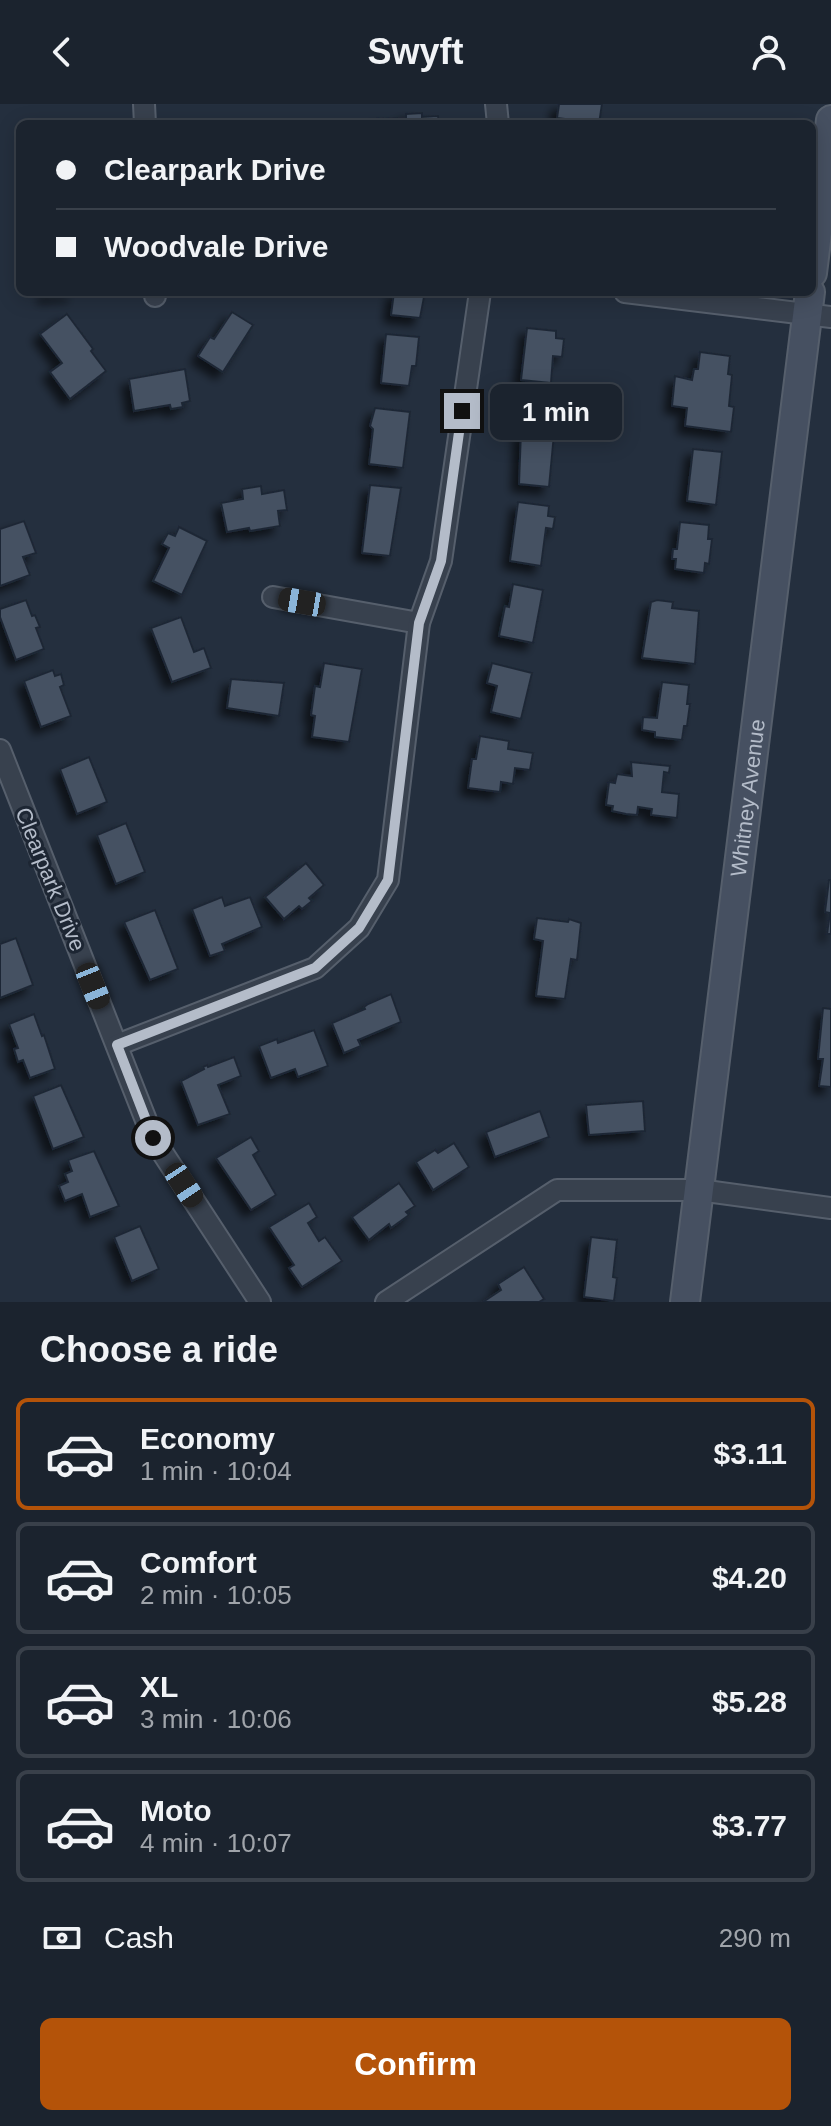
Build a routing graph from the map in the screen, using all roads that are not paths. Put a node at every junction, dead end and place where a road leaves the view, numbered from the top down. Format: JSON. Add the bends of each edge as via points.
{"nodes":[{"id":1,"x":831,"y":120,"type":"edge"},
{"id":2,"x":816,"y":241,"type":"edge"},
{"id":3,"x":479,"y":296,"type":"edge"},
{"id":4,"x":673,"y":296,"type":"edge"},
{"id":5,"x":816,"y":308,"type":"edge"},
{"id":6,"x":273,"y":597,"type":"dead end"},
{"id":7,"x":419,"y":623,"type":"junction"},
{"id":8,"x":0,"y":750,"type":"edge"},
{"id":9,"x":117,"y":1045,"type":"junction"},
{"id":10,"x":699,"y":1190,"type":"junction"},
{"id":11,"x":831,"y":1208,"type":"edge"},
{"id":12,"x":260,"y":1302,"type":"edge"},
{"id":13,"x":386,"y":1302,"type":"edge"},
{"id":14,"x":685,"y":1302,"type":"edge"}],
"edges":[{"from":1,"to":2,"type":"main road"},
{"from":3,"to":7,"type":"street","via":[[441,561]]},
{"from":4,"to":5,"type":"street"},
{"from":5,"to":10,"type":"main road","name":"Whitney Avenue"},
{"from":6,"to":7,"type":"street"},
{"from":7,"to":9,"type":"street","via":[[388,880],[359,928],[315,968]]},
{"from":8,"to":9,"type":"street","name":"Clearpark Drive"},
{"from":9,"to":12,"type":"street","name":"Clearpark Drive","via":[[153,1138]]},
{"from":10,"to":11,"type":"street"},
{"from":10,"to":13,"type":"street","via":[[557,1190]]},
{"from":10,"to":14,"type":"main road","name":"Whitney Avenue"}]}
